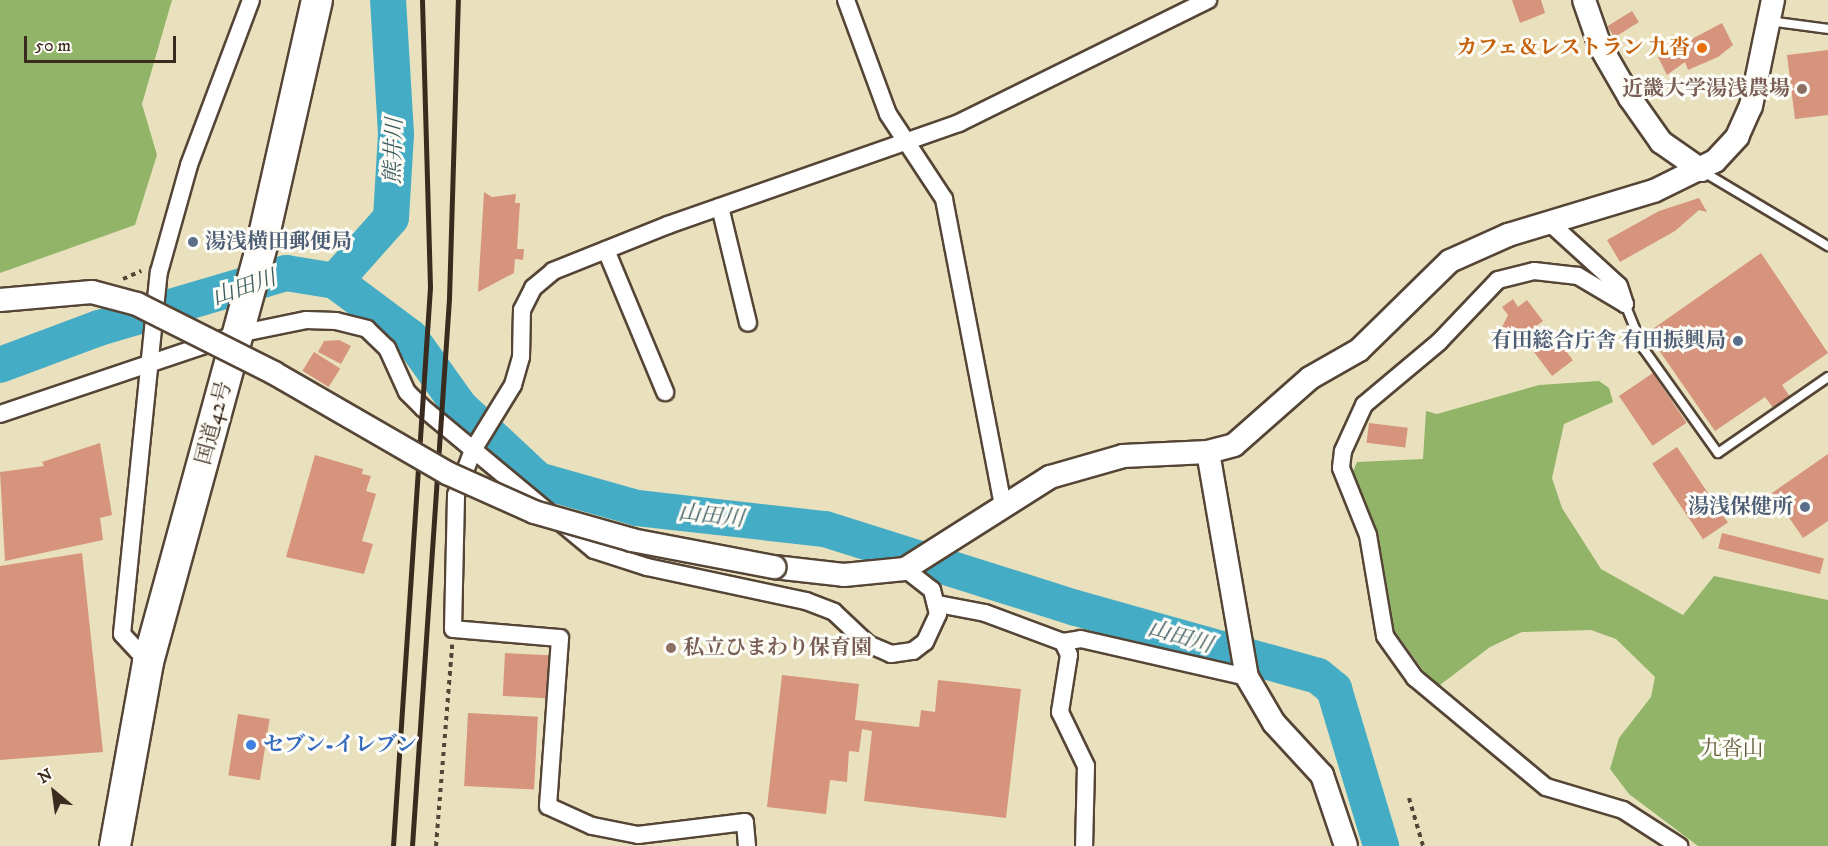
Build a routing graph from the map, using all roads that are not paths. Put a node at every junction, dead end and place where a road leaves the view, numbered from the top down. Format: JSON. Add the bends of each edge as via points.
{"nodes":[{"id":1,"x":251,"y":0,"type":"edge"},
{"id":2,"x":316,"y":0,"type":"edge"},
{"id":3,"x":846,"y":0,"type":"edge"},
{"id":4,"x":1208,"y":0,"type":"edge"},
{"id":5,"x":1584,"y":0,"type":"edge"},
{"id":6,"x":1771,"y":10,"type":"edge"},
{"id":7,"x":1828,"y":29,"type":"edge"},
{"id":8,"x":907,"y":143,"type":"junction"},
{"id":9,"x":1701,"y":170,"type":"junction"},
{"id":10,"x":720,"y":207,"type":"junction"},
{"id":11,"x":1550,"y":223,"type":"junction"},
{"id":12,"x":1828,"y":246,"type":"edge"},
{"id":13,"x":606,"y":250,"type":"junction"},
{"id":14,"x":0,"y":300,"type":"edge"},
{"id":15,"x":1624,"y":304,"type":"junction"},
{"id":16,"x":748,"y":323,"type":"dead end"},
{"id":17,"x":240,"y":329,"type":"junction"},
{"id":18,"x":151,"y":363,"type":"junction"},
{"id":19,"x":1828,"y":377,"type":"edge"},
{"id":20,"x":665,"y":392,"type":"dead end"},
{"id":21,"x":0,"y":414,"type":"edge"},
{"id":22,"x":473,"y":450,"type":"junction"},
{"id":23,"x":1208,"y":452,"type":"junction"},
{"id":24,"x":1003,"y":504,"type":"junction"},
{"id":25,"x":905,"y":569,"type":"junction"},
{"id":26,"x":938,"y":604,"type":"junction"},
{"id":27,"x":1063,"y":642,"type":"junction"},
{"id":28,"x":148,"y":662,"type":"junction"},
{"id":29,"x":1247,"y":677,"type":"junction"},
{"id":30,"x":115,"y":846,"type":"edge"},
{"id":31,"x":747,"y":846,"type":"edge"},
{"id":32,"x":1084,"y":846,"type":"edge"},
{"id":33,"x":1346,"y":846,"type":"edge"},
{"id":34,"x":1679,"y":846,"type":"edge"}],
"edges":[{"from":1,"to":18,"type":"street","via":[[189,165],[159,272]]},
{"from":2,"to":17,"type":"highway","name":"国道42号"},
{"from":3,"to":8,"type":"street","via":[[878,93]]},
{"from":4,"to":8,"type":"street","via":[[959,123]]},
{"from":5,"to":9,"type":"street","via":[[1600,46],[1636,106],[1661,142]]},
{"from":6,"to":7,"type":"lane"},
{"from":6,"to":9,"type":"street","via":[[1757,88],[1744,123],[1727,150]]},
{"from":8,"to":10,"type":"street"},
{"from":8,"to":24,"type":"street","via":[[930,171],[950,218]]},
{"from":9,"to":11,"type":"street"},
{"from":9,"to":12,"type":"lane"},
{"from":10,"to":13,"type":"street"},
{"from":10,"to":16,"type":"street"},
{"from":11,"to":15,"type":"street","via":[[1619,286]]},
{"from":11,"to":23,"type":"street","via":[[1450,261],[1359,350],[1310,378],[1234,445]]},
{"from":13,"to":20,"type":"street"},
{"from":13,"to":22,"type":"street","via":[[553,271],[533,288],[522,310],[521,357],[513,385]]},
{"from":14,"to":25,"type":"street","bridge":true,"via":[[92,292],[137,304],[274,373],[447,473],[534,512],[632,540],[774,567],[844,575]]},
{"from":15,"to":19,"type":"lane","via":[[1643,348],[1718,453]]},
{"from":15,"to":34,"type":"street","via":[[1578,276],[1534,271],[1498,280],[1439,342],[1364,405],[1343,452],[1341,468],[1372,551],[1378,617],[1390,644],[1415,678],[1546,787],[1623,810]]},
{"from":17,"to":18,"type":"street"},
{"from":17,"to":22,"type":"street","via":[[306,320],[367,329],[387,348],[407,392]]},
{"from":17,"to":28,"type":"highway","name":"国道42号"},
{"from":18,"to":21,"type":"street"},
{"from":18,"to":28,"type":"street","via":[[122,634]]},
{"from":22,"to":26,"type":"street","via":[[594,550],[647,567],[806,601],[844,619],[878,651],[902,654],[925,642],[935,625]]},
{"from":22,"to":31,"type":"street","via":[[456,495],[453,629],[560,638],[548,806],[592,826],[638,835],[745,822]]},
{"from":23,"to":24,"type":"street","via":[[1094,462],[1050,477]]},
{"from":23,"to":29,"type":"street"},
{"from":24,"to":25,"type":"street","via":[[963,535]]},
{"from":25,"to":26,"type":"street","via":[[922,579]]},
{"from":26,"to":27,"type":"street","via":[[985,613]]},
{"from":27,"to":29,"type":"street","via":[[1081,639]]},
{"from":27,"to":32,"type":"street","via":[[1069,655],[1060,712],[1086,765]]},
{"from":28,"to":30,"type":"highway","name":"国道42号"},
{"from":29,"to":33,"type":"street","via":[[1274,723],[1322,775]]}]}
